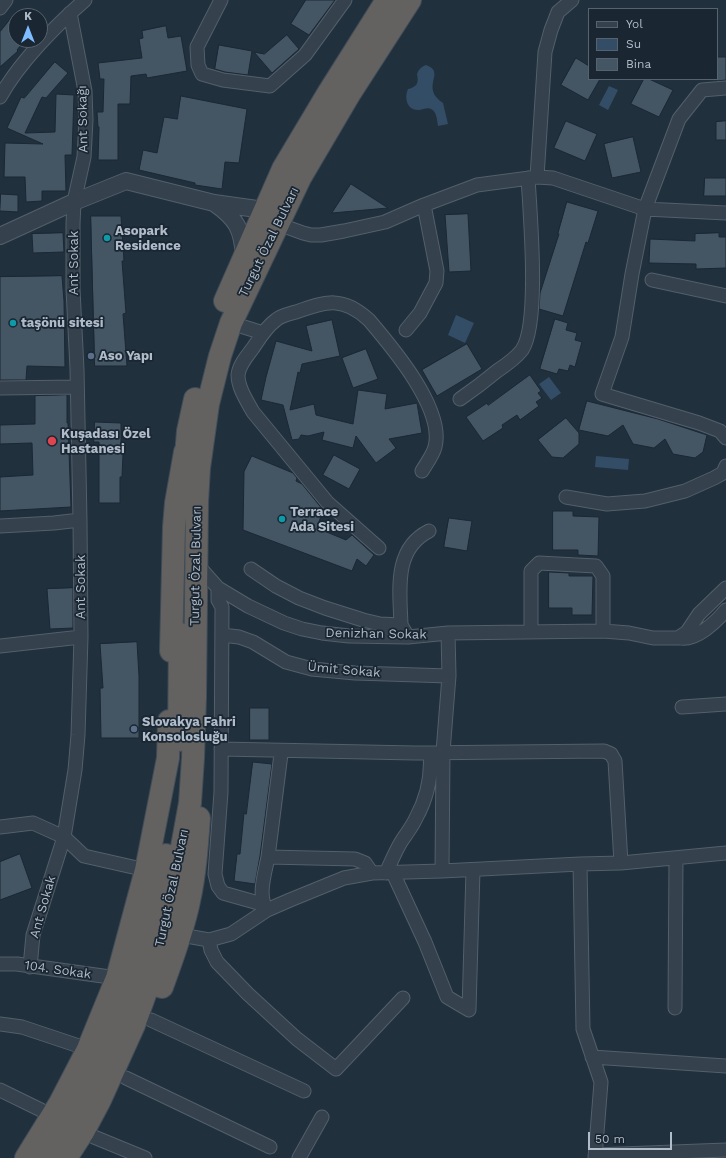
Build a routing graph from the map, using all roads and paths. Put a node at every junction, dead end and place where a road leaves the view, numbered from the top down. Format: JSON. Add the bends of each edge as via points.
{"nodes":[{"id":1,"x":6,"y":0,"type":"edge"},
{"id":2,"x":84,"y":0,"type":"edge"},
{"id":3,"x":221,"y":0,"type":"edge"},
{"id":4,"x":345,"y":0,"type":"edge"},
{"id":5,"x":388,"y":0,"type":"edge"},
{"id":6,"x":410,"y":0,"type":"edge"},
{"id":7,"x":572,"y":0,"type":"edge"},
{"id":8,"x":0,"y":8,"type":"edge"},
{"id":9,"x":70,"y":13,"type":"junction"},
{"id":10,"x":726,"y":88,"type":"edge"},
{"id":11,"x":0,"y":97,"type":"edge"},
{"id":12,"x":532,"y":177,"type":"junction"},
{"id":13,"x":74,"y":202,"type":"junction"},
{"id":14,"x":214,"y":203,"type":"junction"},
{"id":15,"x":424,"y":205,"type":"junction"},
{"id":16,"x":645,"y":209,"type":"junction"},
{"id":17,"x":726,"y":213,"type":"edge"},
{"id":18,"x":271,"y":217,"type":"junction"},
{"id":19,"x":0,"y":236,"type":"edge"},
{"id":20,"x":244,"y":256,"type":"junction"},
{"id":21,"x":652,"y":280,"type":"dead end"},
{"id":22,"x":726,"y":296,"type":"edge"},
{"id":23,"x":231,"y":323,"type":"junction"},
{"id":24,"x":406,"y":330,"type":"dead end"},
{"id":25,"x":263,"y":333,"type":"junction"},
{"id":26,"x":77,"y":386,"type":"junction"},
{"id":27,"x":0,"y":388,"type":"edge"},
{"id":28,"x":460,"y":399,"type":"dead end"},
{"id":29,"x":188,"y":432,"type":"junction"},
{"id":30,"x":726,"y":438,"type":"edge"},
{"id":31,"x":726,"y":466,"type":"edge"},
{"id":32,"x":422,"y":471,"type":"dead end"},
{"id":33,"x":566,"y":497,"type":"dead end"},
{"id":34,"x":197,"y":502,"type":"junction"},
{"id":35,"x":80,"y":520,"type":"junction"},
{"id":36,"x":0,"y":526,"type":"edge"},
{"id":37,"x":429,"y":530,"type":"dead end"},
{"id":38,"x":379,"y":548,"type":"dead end"},
{"id":39,"x":251,"y":569,"type":"dead end"},
{"id":40,"x":202,"y":570,"type":"junction"},
{"id":41,"x":218,"y":588,"type":"junction"},
{"id":42,"x":726,"y":588,"type":"edge"},
{"id":43,"x":202,"y":607,"type":"junction"},
{"id":44,"x":726,"y":610,"type":"edge"},
{"id":45,"x":401,"y":625,"type":"junction"},
{"id":46,"x":603,"y":631,"type":"junction"},
{"id":47,"x":531,"y":632,"type":"junction"},
{"id":48,"x":448,"y":633,"type":"junction"},
{"id":49,"x":222,"y":635,"type":"junction"},
{"id":50,"x":81,"y":637,"type":"junction"},
{"id":51,"x":408,"y":637,"type":"junction"},
{"id":52,"x":678,"y":638,"type":"junction"},
{"id":53,"x":0,"y":646,"type":"edge"},
{"id":54,"x":449,"y":676,"type":"junction"},
{"id":55,"x":726,"y":704,"type":"edge"},
{"id":56,"x":682,"y":707,"type":"dead end"},
{"id":57,"x":221,"y":749,"type":"junction"},
{"id":58,"x":436,"y":752,"type":"junction"},
{"id":59,"x":281,"y":754,"type":"dead end"},
{"id":60,"x":0,"y":827,"type":"edge"},
{"id":61,"x":64,"y":837,"type":"junction"},
{"id":62,"x":726,"y":853,"type":"edge"},
{"id":63,"x":268,"y":857,"type":"junction"},
{"id":64,"x":676,"y":858,"type":"junction"},
{"id":65,"x":622,"y":863,"type":"junction"},
{"id":66,"x":580,"y":864,"type":"junction"},
{"id":67,"x":146,"y":870,"type":"junction"},
{"id":68,"x":473,"y":870,"type":"junction"},
{"id":69,"x":442,"y":871,"type":"junction"},
{"id":70,"x":372,"y":873,"type":"junction"},
{"id":71,"x":389,"y":873,"type":"junction"},
{"id":72,"x":265,"y":907,"type":"junction"},
{"id":73,"x":181,"y":935,"type":"junction"},
{"id":74,"x":209,"y":940,"type":"junction"},
{"id":75,"x":0,"y":964,"type":"edge"},
{"id":76,"x":30,"y":967,"type":"junction"},
{"id":77,"x":117,"y":978,"type":"junction"},
{"id":78,"x":403,"y":998,"type":"dead end"},
{"id":79,"x":675,"y":1008,"type":"dead end"},
{"id":80,"x":151,"y":1020,"type":"junction"},
{"id":81,"x":0,"y":1024,"type":"edge"},
{"id":82,"x":88,"y":1049,"type":"junction"},
{"id":83,"x":592,"y":1057,"type":"junction"},
{"id":84,"x":726,"y":1066,"type":"edge"},
{"id":85,"x":126,"y":1078,"type":"junction"},
{"id":86,"x":0,"y":1090,"type":"edge"},
{"id":87,"x":304,"y":1091,"type":"dead end"},
{"id":88,"x":41,"y":1110,"type":"dead end"},
{"id":89,"x":322,"y":1117,"type":"dead end"},
{"id":90,"x":94,"y":1137,"type":"junction"},
{"id":91,"x":270,"y":1147,"type":"dead end"},
{"id":92,"x":726,"y":1150,"type":"edge"},
{"id":93,"x":595,"y":1156,"type":"edge"},
{"id":94,"x":138,"y":1157,"type":"edge"},
{"id":95,"x":26,"y":1158,"type":"edge"},
{"id":96,"x":48,"y":1158,"type":"edge"},
{"id":97,"x":66,"y":1158,"type":"edge"},
{"id":98,"x":81,"y":1158,"type":"edge"},
{"id":99,"x":299,"y":1158,"type":"edge"}],
"edges":[{"from":1,"to":8,"type":"street"},
{"from":2,"to":9,"type":"street"},
{"from":3,"to":4,"type":"street","via":[[197,47],[198,64],[202,74],[224,80],[270,86],[306,55]]},
{"from":5,"to":18,"type":"highway","name":"Turgut Özal Bulvarı","via":[[283,169]]},
{"from":6,"to":18,"type":"highway","name":"Turgut Özal Bulvarı","via":[[300,178]]},
{"from":7,"to":12,"type":"street","via":[[558,12],[545,52]]},
{"from":9,"to":11,"type":"street","via":[[25,60]]},
{"from":9,"to":13,"type":"street","name":"Ant Sokağı","via":[[85,91],[86,120],[84,157]]},
{"from":10,"to":16,"type":"street","via":[[702,90],[679,119]]},
{"from":12,"to":15,"type":"street","via":[[476,185]]},
{"from":12,"to":16,"type":"street","via":[[553,178]]},
{"from":12,"to":28,"type":"street","via":[[532,274],[528,339],[514,359]]},
{"from":13,"to":14,"type":"street","via":[[126,181]]},
{"from":13,"to":19,"type":"street"},
{"from":13,"to":26,"type":"street","name":"Ant Sokak","via":[[73,289]]},
{"from":14,"to":18,"type":"street"},
{"from":14,"to":20,"type":"street","via":[[227,212],[237,224],[243,240]]},
{"from":15,"to":18,"type":"street","via":[[385,222],[321,235],[303,234]]},
{"from":15,"to":24,"type":"street","via":[[438,278],[420,313]]},
{"from":16,"to":17,"type":"street"},
{"from":16,"to":30,"type":"street","via":[[622,336],[602,394],[720,430]]},
{"from":18,"to":20,"type":"highway","name":"Turgut Özal Bulvarı"},
{"from":18,"to":23,"type":"highway","name":"Turgut Özal Bulvarı"},
{"from":20,"to":29,"type":"highway","name":"Turgut Özal Bulvarı","via":[[219,314]]},
{"from":21,"to":22,"type":"street"},
{"from":23,"to":25,"type":"street"},
{"from":23,"to":34,"type":"highway","name":"Turgut Özal Bulvarı","via":[[208,404]]},
{"from":25,"to":32,"type":"street","via":[[276,319],[333,302],[346,304],[363,314],[410,373],[429,404],[436,440]]},
{"from":25,"to":38,"type":"street","via":[[240,367],[238,375],[239,385],[247,401],[253,412],[326,502]]},
{"from":26,"to":27,"type":"street"},
{"from":26,"to":35,"type":"street","name":"Ant Sokak"},
{"from":29,"to":67,"type":"highway","via":[[174,527],[168,758]]},
{"from":29,"to":96,"type":"highway","name":"Turgut Özal Bulvarı","via":[[182,499],[179,758],[176,795],[164,868],[122,1009],[84,1095]]},
{"from":31,"to":33,"type":"street","via":[[723,473],[686,491],[645,501],[607,504]]},
{"from":34,"to":40,"type":"highway"},
{"from":34,"to":97,"type":"highway","name":"Turgut Özal Bulvarı","via":[[193,758],[190,803],[171,907],[134,1025],[100,1100]]},
{"from":35,"to":36,"type":"street"},
{"from":35,"to":50,"type":"street","name":"Ant Sokak"},
{"from":37,"to":45,"type":"street","via":[[418,536],[402,565]]},
{"from":39,"to":45,"type":"street","via":[[276,586],[325,608],[374,623]]},
{"from":40,"to":41,"type":"street","name":"Denizhan Sokak"},
{"from":40,"to":43,"type":"highway"},
{"from":41,"to":43,"type":"street","via":[[209,591]]},
{"from":41,"to":49,"type":"street","via":[[218,600],[222,607]]},
{"from":41,"to":51,"type":"street","name":"Denizhan Sokak","via":[[262,614],[302,629],[349,636]]},
{"from":42,"to":52,"type":"street","via":[[699,614],[687,632]]},
{"from":43,"to":73,"type":"highway","via":[[201,798],[190,901]]},
{"from":44,"to":52,"type":"street","name":"Denizhan Sokak","via":[[716,621],[697,634],[686,639]]},
{"from":45,"to":51,"type":"street"},
{"from":46,"to":47,"type":"street","name":"Denizhan Sokak"},
{"from":46,"to":47,"type":"street","via":[[603,576],[596,566],[539,563],[532,571]]},
{"from":46,"to":52,"type":"street","name":"Denizhan Sokak","via":[[653,638]]},
{"from":47,"to":48,"type":"street","name":"Denizhan Sokak"},
{"from":48,"to":51,"type":"street","name":"Denizhan Sokak"},
{"from":48,"to":54,"type":"street"},
{"from":49,"to":54,"type":"street","name":"Ümit Sokak","via":[[253,642],[286,662],[312,669]]},
{"from":49,"to":57,"type":"street"},
{"from":50,"to":53,"type":"street"},
{"from":50,"to":61,"type":"street","name":"Ant Sokak","via":[[78,735]]},
{"from":54,"to":58,"type":"street"},
{"from":55,"to":56,"type":"street"},
{"from":57,"to":58,"type":"street"},
{"from":57,"to":72,"type":"street","via":[[221,792],[215,874],[218,886],[223,893]]},
{"from":58,"to":65,"type":"street","via":[[608,752],[615,761]]},
{"from":58,"to":69,"type":"street"},
{"from":58,"to":71,"type":"street","via":[[422,807],[401,842]]},
{"from":59,"to":63,"type":"street"},
{"from":60,"to":61,"type":"street","via":[[33,823]]},
{"from":61,"to":67,"type":"street","via":[[84,856]]},
{"from":61,"to":76,"type":"street","name":"Ant Sokak","via":[[33,935]]},
{"from":62,"to":64,"type":"street"},
{"from":63,"to":70,"type":"street","via":[[355,859],[365,863]]},
{"from":63,"to":72,"type":"street","via":[[263,889]]},
{"from":64,"to":65,"type":"street"},
{"from":64,"to":79,"type":"street"},
{"from":65,"to":66,"type":"street"},
{"from":66,"to":68,"type":"street"},
{"from":66,"to":83,"type":"street","via":[[583,1029]]},
{"from":67,"to":77,"type":"highway"},
{"from":68,"to":69,"type":"street"},
{"from":68,"to":71,"type":"street","via":[[469,1010],[447,997],[425,942]]},
{"from":69,"to":71,"type":"street"},
{"from":70,"to":71,"type":"street"},
{"from":70,"to":72,"type":"street","via":[[344,878]]},
{"from":72,"to":74,"type":"street","via":[[231,934]]},
{"from":73,"to":74,"type":"street"},
{"from":73,"to":80,"type":"highway"},
{"from":74,"to":78,"type":"street","via":[[217,962],[248,994],[297,1039],[336,1069]]},
{"from":75,"to":76,"type":"street","name":"104. Sokak"},
{"from":76,"to":77,"type":"street","name":"104. Sokak"},
{"from":77,"to":82,"type":"highway"},
{"from":80,"to":85,"type":"highway"},
{"from":80,"to":87,"type":"street"},
{"from":81,"to":82,"type":"street","via":[[22,1027]]},
{"from":82,"to":95,"type":"highway","via":[[60,1103]]},
{"from":83,"to":84,"type":"street"},
{"from":83,"to":93,"type":"street","via":[[600,1082]]},
{"from":85,"to":90,"type":"highway"},
{"from":85,"to":91,"type":"street"},
{"from":86,"to":88,"type":"street"},
{"from":89,"to":99,"type":"street"},
{"from":90,"to":94,"type":"street"},
{"from":90,"to":98,"type":"highway"},
{"from":92,"to":93,"type":"street"}]}
